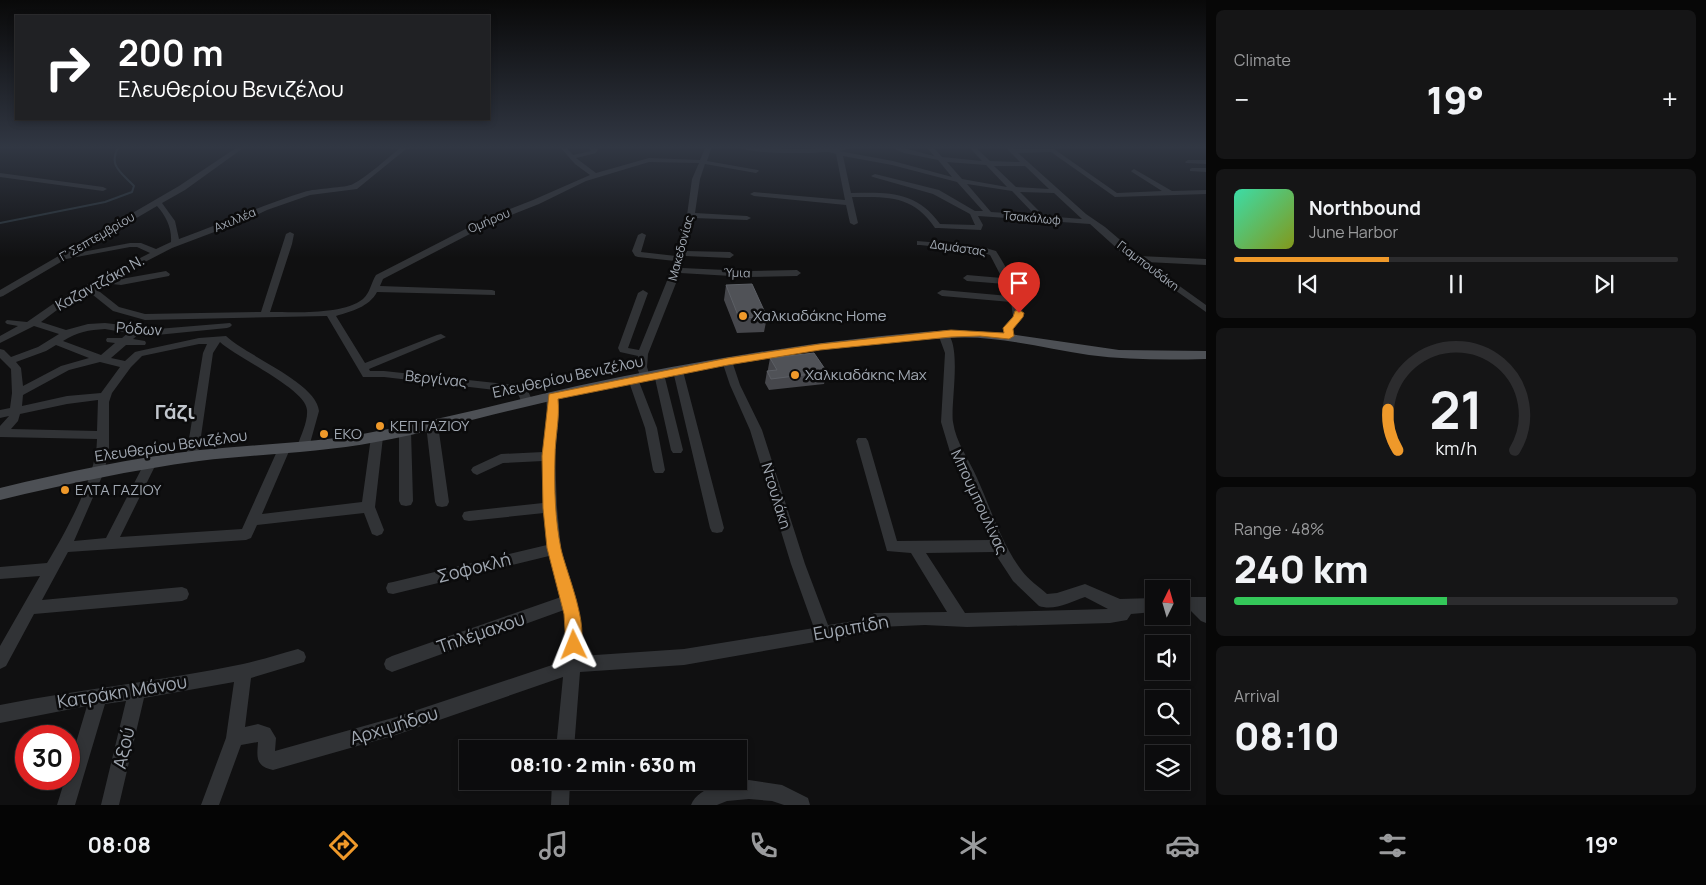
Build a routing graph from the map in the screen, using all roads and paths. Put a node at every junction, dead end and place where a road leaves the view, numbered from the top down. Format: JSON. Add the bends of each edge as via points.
{"nodes":[{"id":1,"x":59,"y":184,"type":"edge"},
{"id":2,"x":188,"y":184,"type":"edge"},
{"id":3,"x":358,"y":184,"type":"edge"},
{"id":4,"x":573,"y":184,"type":"edge"},
{"id":5,"x":695,"y":184,"type":"edge"},
{"id":6,"x":844,"y":184,"type":"edge"},
{"id":7,"x":961,"y":184,"type":"edge"},
{"id":8,"x":971,"y":184,"type":"edge"},
{"id":9,"x":1008,"y":184,"type":"edge"},
{"id":10,"x":1047,"y":184,"type":"edge"},
{"id":11,"x":1099,"y":184,"type":"edge"},
{"id":12,"x":1155,"y":184,"type":"edge"},
{"id":13,"x":878,"y":186,"type":"junction"},
{"id":14,"x":104,"y":190,"type":"dead end"},
{"id":15,"x":1014,"y":190,"type":"junction"},
{"id":16,"x":1055,"y":191,"type":"junction"},
{"id":17,"x":1206,"y":192,"type":"edge"},
{"id":18,"x":1170,"y":193,"type":"junction"},
{"id":19,"x":754,"y":194,"type":"dead end"},
{"id":20,"x":847,"y":195,"type":"junction"},
{"id":21,"x":157,"y":202,"type":"junction"},
{"id":22,"x":849,"y":203,"type":"junction"},
{"id":23,"x":973,"y":213,"type":"junction"},
{"id":24,"x":989,"y":214,"type":"junction"},
{"id":25,"x":691,"y":215,"type":"junction"},
{"id":26,"x":747,"y":218,"type":"dead end"},
{"id":27,"x":1043,"y":219,"type":"junction"},
{"id":28,"x":1092,"y":222,"type":"junction"},
{"id":29,"x":854,"y":223,"type":"dead end"},
{"id":30,"x":290,"y":234,"type":"dead end"},
{"id":31,"x":642,"y":235,"type":"dead end"},
{"id":32,"x":176,"y":243,"type":"junction"},
{"id":33,"x":920,"y":243,"type":"dead end"},
{"id":34,"x":156,"y":252,"type":"junction"},
{"id":35,"x":730,"y":255,"type":"dead end"},
{"id":36,"x":680,"y":256,"type":"junction"},
{"id":37,"x":59,"y":259,"type":"junction"},
{"id":38,"x":1137,"y":259,"type":"junction"},
{"id":39,"x":1206,"y":262,"type":"edge"},
{"id":40,"x":677,"y":270,"type":"junction"},
{"id":41,"x":798,"y":273,"type":"dead end"},
{"id":42,"x":166,"y":274,"type":"dead end"},
{"id":43,"x":967,"y":278,"type":"dead end"},
{"id":44,"x":104,"y":281,"type":"junction"},
{"id":45,"x":1007,"y":281,"type":"junction"},
{"id":46,"x":90,"y":288,"type":"junction"},
{"id":47,"x":373,"y":289,"type":"junction"},
{"id":48,"x":492,"y":293,"type":"dead end"},
{"id":49,"x":644,"y":293,"type":"dead end"},
{"id":50,"x":942,"y":293,"type":"dead end"},
{"id":51,"x":0,"y":294,"type":"edge"},
{"id":52,"x":1014,"y":299,"type":"junction"},
{"id":53,"x":1206,"y":309,"type":"edge"},
{"id":54,"x":232,"y":314,"type":"junction"},
{"id":55,"x":265,"y":314,"type":"junction"},
{"id":56,"x":331,"y":314,"type":"junction"},
{"id":57,"x":151,"y":318,"type":"junction"},
{"id":58,"x":10,"y":322,"type":"dead end"},
{"id":59,"x":32,"y":323,"type":"junction"},
{"id":60,"x":227,"y":325,"type":"junction"},
{"id":61,"x":136,"y":331,"type":"junction"},
{"id":62,"x":66,"y":333,"type":"junction"},
{"id":63,"x":943,"y":334,"type":"junction"},
{"id":64,"x":1009,"y":336,"type":"junction"},
{"id":65,"x":441,"y":337,"type":"dead end"},
{"id":66,"x":218,"y":339,"type":"junction"},
{"id":67,"x":0,"y":340,"type":"edge"},
{"id":68,"x":111,"y":340,"type":"dead end"},
{"id":69,"x":54,"y":341,"type":"junction"},
{"id":70,"x":124,"y":342,"type":"junction"},
{"id":71,"x":141,"y":343,"type":"dead end"},
{"id":72,"x":0,"y":352,"type":"edge"},
{"id":73,"x":643,"y":354,"type":"junction"},
{"id":74,"x":1206,"y":355,"type":"edge"},
{"id":75,"x":102,"y":359,"type":"junction"},
{"id":76,"x":11,"y":360,"type":"junction"},
{"id":77,"x":728,"y":361,"type":"junction"},
{"id":78,"x":127,"y":365,"type":"junction"},
{"id":79,"x":678,"y":370,"type":"junction"},
{"id":80,"x":365,"y":372,"type":"junction"},
{"id":81,"x":646,"y":377,"type":"junction"},
{"id":82,"x":18,"y":393,"type":"junction"},
{"id":83,"x":105,"y":396,"type":"junction"},
{"id":84,"x":552,"y":396,"type":"junction"},
{"id":85,"x":527,"y":402,"type":"junction"},
{"id":86,"x":16,"y":411,"type":"junction"},
{"id":87,"x":0,"y":414,"type":"edge"},
{"id":88,"x":432,"y":425,"type":"junction"},
{"id":89,"x":406,"y":431,"type":"junction"},
{"id":90,"x":0,"y":433,"type":"edge"},
{"id":91,"x":102,"y":435,"type":"junction"},
{"id":92,"x":377,"y":437,"type":"junction"},
{"id":93,"x":862,"y":442,"type":"dead end"},
{"id":94,"x":303,"y":447,"type":"junction"},
{"id":95,"x":284,"y":449,"type":"junction"},
{"id":96,"x":677,"y":450,"type":"dead end"},
{"id":97,"x":549,"y":456,"type":"junction"},
{"id":98,"x":192,"y":457,"type":"junction"},
{"id":99,"x":151,"y":462,"type":"junction"},
{"id":100,"x":476,"y":470,"type":"dead end"},
{"id":101,"x":659,"y":470,"type":"dead end"},
{"id":102,"x":98,"y":472,"type":"junction"},
{"id":103,"x":0,"y":494,"type":"edge"},
{"id":104,"x":406,"y":501,"type":"dead end"},
{"id":105,"x":442,"y":502,"type":"dead end"},
{"id":106,"x":368,"y":507,"type":"junction"},
{"id":107,"x":550,"y":508,"type":"junction"},
{"id":108,"x":469,"y":516,"type":"dead end"},
{"id":109,"x":252,"y":520,"type":"junction"},
{"id":110,"x":717,"y":528,"type":"dead end"},
{"id":111,"x":377,"y":530,"type":"dead end"},
{"id":112,"x":110,"y":544,"type":"junction"},
{"id":113,"x":998,"y":546,"type":"junction"},
{"id":114,"x":64,"y":547,"type":"junction"},
{"id":115,"x":915,"y":547,"type":"junction"},
{"id":116,"x":554,"y":548,"type":"junction"},
{"id":117,"x":52,"y":569,"type":"junction"},
{"id":118,"x":0,"y":573,"type":"edge"},
{"id":119,"x":393,"y":588,"type":"dead end"},
{"id":120,"x":182,"y":594,"type":"dead end"},
{"id":121,"x":570,"y":602,"type":"junction"},
{"id":122,"x":1194,"y":604,"type":"edge"},
{"id":123,"x":1145,"y":605,"type":"edge"},
{"id":124,"x":1124,"y":606,"type":"junction"},
{"id":125,"x":31,"y":608,"type":"junction"},
{"id":126,"x":1206,"y":616,"type":"edge"},
{"id":127,"x":960,"y":619,"type":"junction"},
{"id":128,"x":823,"y":632,"type":"junction"},
{"id":129,"x":298,"y":658,"type":"dead end"},
{"id":130,"x":0,"y":661,"type":"edge"},
{"id":131,"x":392,"y":664,"type":"dead end"},
{"id":132,"x":573,"y":666,"type":"junction"},
{"id":133,"x":244,"y":672,"type":"junction"},
{"id":134,"x":137,"y":691,"type":"junction"},
{"id":135,"x":99,"y":695,"type":"junction"},
{"id":136,"x":0,"y":714,"type":"edge"},
{"id":137,"x":235,"y":738,"type":"junction"},
{"id":138,"x":566,"y":740,"type":"edge"},
{"id":139,"x":561,"y":790,"type":"edge"},
{"id":140,"x":66,"y":805,"type":"edge"},
{"id":141,"x":110,"y":805,"type":"edge"},
{"id":142,"x":210,"y":805,"type":"edge"},
{"id":143,"x":560,"y":805,"type":"edge"},
{"id":144,"x":700,"y":805,"type":"edge"},
{"id":145,"x":801,"y":805,"type":"edge"}],
"edges":[{"from":1,"to":14,"type":"street"},
{"from":2,"to":21,"type":"street","name":"Γ' Σεπτεμβρίου"},
{"from":3,"to":32,"type":"street","name":"Αχιλλέα","via":[[354,187],[308,193]]},
{"from":4,"to":47,"type":"street","name":"Ομήρου","via":[[440,244],[380,276]]},
{"from":5,"to":25,"type":"street","name":"Μακεδονίας"},
{"from":6,"to":20,"type":"street"},
{"from":7,"to":24,"type":"street"},
{"from":8,"to":15,"type":"street"},
{"from":9,"to":15,"type":"street"},
{"from":10,"to":16,"type":"street","name":"Γιαμπουδάκη"},
{"from":11,"to":18,"type":"street","via":[[1115,195]]},
{"from":12,"to":18,"type":"street"},
{"from":13,"to":20,"type":"street"},
{"from":13,"to":23,"type":"street","via":[[936,192]]},
{"from":13,"to":23,"type":"street","via":[[925,209],[938,226],[978,228]]},
{"from":15,"to":16,"type":"street"},
{"from":15,"to":27,"type":"street"},
{"from":16,"to":28,"type":"street","name":"Γιαμπουδάκη"},
{"from":17,"to":18,"type":"street"},
{"from":19,"to":22,"type":"street"},
{"from":20,"to":22,"type":"street"},
{"from":21,"to":32,"type":"street","via":[[171,220]]},
{"from":21,"to":37,"type":"street","name":"Γ' Σεπτεμβρίου"},
{"from":22,"to":29,"type":"street"},
{"from":23,"to":24,"type":"street","name":"Τσακάλωφ"},
{"from":24,"to":27,"type":"street","name":"Τσακάλωφ"},
{"from":25,"to":26,"type":"street"},
{"from":25,"to":36,"type":"street","name":"Μακεδονίας"},
{"from":27,"to":28,"type":"street","name":"Τσακάλωφ"},
{"from":28,"to":38,"type":"street","name":"Γιαμπουδάκη"},
{"from":30,"to":55,"type":"street"},
{"from":31,"to":36,"type":"street","via":[[636,250],[638,254]]},
{"from":32,"to":34,"type":"street","name":"Καζαντζάκη Ν."},
{"from":33,"to":45,"type":"street","name":"Δαμάστας","via":[[989,251],[995,255]]},
{"from":34,"to":37,"type":"street","via":[[138,245],[127,245]]},
{"from":34,"to":44,"type":"street","name":"Καζαντζάκη Ν."},
{"from":35,"to":36,"type":"street"},
{"from":36,"to":40,"type":"street","name":"Μακεδονίας"},
{"from":37,"to":51,"type":"street","name":"Γ' Σεπτεμβρίου"},
{"from":38,"to":39,"type":"street"},
{"from":38,"to":53,"type":"street","name":"Γιαμπουδάκη"},
{"from":40,"to":41,"type":"street","name":"Ύμια"},
{"from":40,"to":73,"type":"street","name":"Μακεδονίας"},
{"from":42,"to":44,"type":"street","via":[[121,282]]},
{"from":43,"to":45,"type":"street"},
{"from":44,"to":46,"type":"street","name":"Καζαντζάκη Ν."},
{"from":45,"to":52,"type":"street","name":"Δαμάστας"},
{"from":46,"to":57,"type":"street","name":"Ομήρου","via":[[118,310]]},
{"from":46,"to":59,"type":"street","name":"Καζαντζάκη Ν.","via":[[63,300]]},
{"from":47,"to":48,"type":"street"},
{"from":47,"to":56,"type":"street","name":"Ομήρου","via":[[361,304]]},
{"from":49,"to":73,"type":"street","via":[[623,348]]},
{"from":50,"to":52,"type":"street"},
{"from":52,"to":64,"type":"street","name":"Δαμάστας","via":[[1019,315],[1008,328]]},
{"from":54,"to":55,"type":"street","name":"Ομήρου"},
{"from":54,"to":57,"type":"street","name":"Ομήρου"},
{"from":54,"to":60,"type":"street"},
{"from":55,"to":56,"type":"street","name":"Ομήρου"},
{"from":56,"to":80,"type":"street"},
{"from":57,"to":61,"type":"street"},
{"from":58,"to":59,"type":"street"},
{"from":59,"to":62,"type":"street"},
{"from":59,"to":67,"type":"street","name":"Καζαντζάκη Ν."},
{"from":60,"to":61,"type":"street","name":"Ρόδων"},
{"from":60,"to":66,"type":"street"},
{"from":61,"to":62,"type":"street","name":"Ρόδων","via":[[101,326]]},
{"from":61,"to":70,"type":"street"},
{"from":62,"to":69,"type":"street","name":"Ρόδων"},
{"from":63,"to":64,"type":"main road","name":"Ελευθερίου Βενιζέλου"},
{"from":63,"to":77,"type":"main road","name":"Ελευθερίου Βενιζέλου"},
{"from":63,"to":113,"type":"street","name":"Μπουμπουλίνας","via":[[950,353],[948,430]]},
{"from":64,"to":74,"type":"main road","name":"Ελευθερίου Βενιζέλου","via":[[1103,352],[1152,356]]},
{"from":65,"to":80,"type":"street"},
{"from":66,"to":78,"type":"street","via":[[140,353]]},
{"from":66,"to":94,"type":"street","via":[[296,387],[310,401],[313,412]]},
{"from":66,"to":98,"type":"street","via":[[210,348],[206,362]]},
{"from":68,"to":70,"type":"street"},
{"from":69,"to":75,"type":"street"},
{"from":69,"to":76,"type":"street","name":"Ρόδων","via":[[38,351]]},
{"from":70,"to":71,"type":"street"},
{"from":70,"to":75,"type":"street"},
{"from":72,"to":76,"type":"street"},
{"from":73,"to":81,"type":"street","name":"Μακεδονίας","via":[[642,368]]},
{"from":75,"to":78,"type":"street"},
{"from":75,"to":82,"type":"street","via":[[64,368]]},
{"from":76,"to":82,"type":"street","via":[[17,371]]},
{"from":77,"to":79,"type":"main road","name":"Ελευθερίου Βενιζέλου"},
{"from":77,"to":128,"type":"street","name":"Ντουλάκη","via":[[735,385],[756,430]]},
{"from":78,"to":83,"type":"street"},
{"from":79,"to":81,"type":"main road","name":"Ελευθερίου Βενιζέλου"},
{"from":79,"to":110,"type":"street"},
{"from":80,"to":85,"type":"street","name":"Βεργίνας","via":[[514,389],[523,392]]},
{"from":81,"to":84,"type":"main road","name":"Ελευθερίου Βενιζέλου"},
{"from":81,"to":96,"type":"street"},
{"from":81,"to":101,"type":"street"},
{"from":82,"to":86,"type":"street"},
{"from":83,"to":86,"type":"street"},
{"from":83,"to":91,"type":"street"},
{"from":84,"to":85,"type":"main road","name":"Ελευθερίου Βενιζέλου"},
{"from":84,"to":97,"type":"street","via":[[554,408]]},
{"from":85,"to":88,"type":"main road","name":"Ελευθερίου Βενιζέλου"},
{"from":86,"to":87,"type":"street"},
{"from":86,"to":90,"type":"street","via":[[14,420]]},
{"from":88,"to":89,"type":"main road","name":"Ελευθερίου Βενιζέλου"},
{"from":88,"to":105,"type":"street"},
{"from":89,"to":92,"type":"main road","name":"Ελευθερίου Βενιζέλου"},
{"from":89,"to":104,"type":"street"},
{"from":90,"to":91,"type":"street"},
{"from":91,"to":102,"type":"street","via":[[103,451]]},
{"from":92,"to":94,"type":"main road","name":"Ελευθερίου Βενιζέλου"},
{"from":92,"to":106,"type":"street"},
{"from":93,"to":115,"type":"street","via":[[892,547]]},
{"from":94,"to":95,"type":"main road","name":"Ελευθερίου Βενιζέλου"},
{"from":95,"to":98,"type":"main road","name":"Ελευθερίου Βενιζέλου"},
{"from":95,"to":109,"type":"street"},
{"from":97,"to":100,"type":"street","via":[[501,459]]},
{"from":97,"to":107,"type":"street"},
{"from":98,"to":99,"type":"main road","name":"Ελευθερίου Βενιζέλου"},
{"from":99,"to":102,"type":"main road","name":"Ελευθερίου Βενιζέλου"},
{"from":99,"to":112,"type":"street"},
{"from":102,"to":103,"type":"main road","name":"Ελευθερίου Βενιζέλου"},
{"from":102,"to":114,"type":"street"},
{"from":106,"to":109,"type":"street"},
{"from":106,"to":111,"type":"street"},
{"from":107,"to":108,"type":"street"},
{"from":107,"to":116,"type":"street"},
{"from":109,"to":112,"type":"street","via":[[246,534]]},
{"from":112,"to":114,"type":"street"},
{"from":113,"to":115,"type":"street"},
{"from":113,"to":124,"type":"street","name":"Μπουμπουλίνας","via":[[1018,577],[1041,600],[1055,600],[1085,590],[1110,603]]},
{"from":114,"to":117,"type":"street"},
{"from":115,"to":127,"type":"street"},
{"from":116,"to":119,"type":"street","name":"Σοφοκλή"},
{"from":116,"to":121,"type":"street"},
{"from":117,"to":118,"type":"street"},
{"from":117,"to":125,"type":"street"},
{"from":120,"to":125,"type":"street"},
{"from":121,"to":131,"type":"street","name":"Τηλέμαχου"},
{"from":121,"to":132,"type":"street"},
{"from":122,"to":126,"type":"street"},
{"from":123,"to":124,"type":"street"},
{"from":124,"to":127,"type":"street","name":"Ευριπίδη","via":[[1122,615],[1110,616]]},
{"from":125,"to":130,"type":"street"},
{"from":127,"to":128,"type":"street","name":"Ευριπίδη","via":[[875,620],[872,626]]},
{"from":128,"to":132,"type":"street","name":"Ευριπίδη","via":[[684,657],[588,662]]},
{"from":129,"to":133,"type":"street","name":"Κατράκη Μάνου"},
{"from":132,"to":137,"type":"street","name":"Αρχιμήδου","via":[[446,710],[283,759],[268,760],[267,738],[261,732]]},
{"from":132,"to":138,"type":"street"},
{"from":133,"to":134,"type":"street","name":"Κατράκη Μάνου"},
{"from":133,"to":137,"type":"street"},
{"from":134,"to":135,"type":"street","name":"Κατράκη Μάνου"},
{"from":134,"to":141,"type":"street","name":"Αξού"},
{"from":135,"to":136,"type":"street","name":"Κατράκη Μάνου"},
{"from":135,"to":140,"type":"street"},
{"from":137,"to":142,"type":"street"},
{"from":139,"to":143,"type":"street"},
{"from":144,"to":145,"type":"street","via":[[716,795],[750,790],[777,793]]}]}
